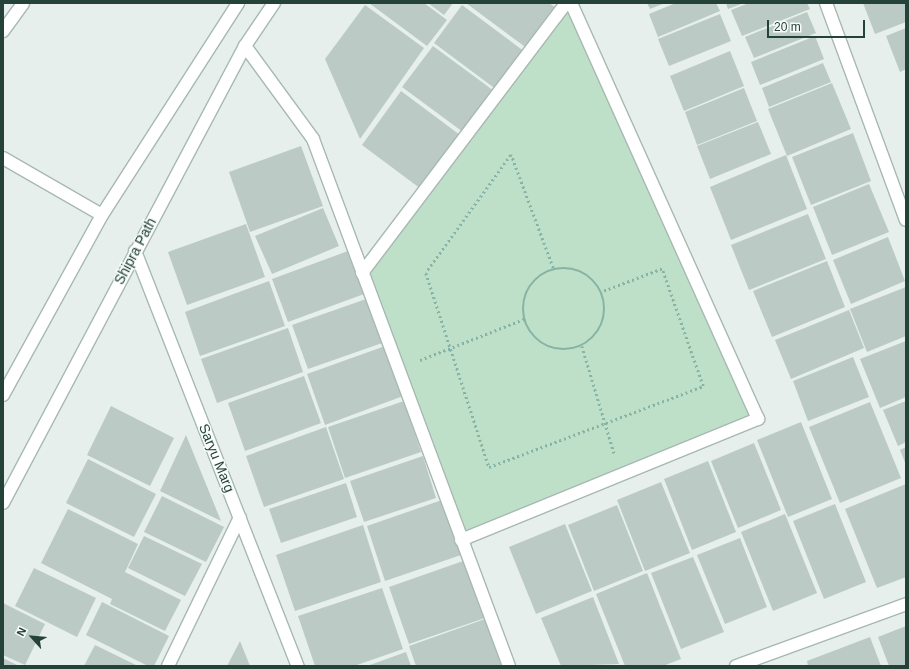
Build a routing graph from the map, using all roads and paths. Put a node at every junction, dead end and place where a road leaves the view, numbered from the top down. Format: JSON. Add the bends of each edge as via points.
{"nodes":[{"id":1,"x":23,"y":3,"type":"edge"},
{"id":2,"x":238,"y":3,"type":"edge"},
{"id":3,"x":274,"y":3,"type":"edge"},
{"id":4,"x":566,"y":3,"type":"edge"},
{"id":5,"x":571,"y":3,"type":"edge"},
{"id":6,"x":826,"y":3,"type":"edge"},
{"id":7,"x":3,"y":31,"type":"edge"},
{"id":8,"x":245,"y":46,"type":"junction"},
{"id":9,"x":3,"y":158,"type":"edge"},
{"id":10,"x":102,"y":215,"type":"junction"},
{"id":11,"x":906,"y":220,"type":"edge"},
{"id":12,"x":135,"y":251,"type":"junction"},
{"id":13,"x":553,"y":268,"type":"junction"},
{"id":14,"x":362,"y":272,"type":"junction"},
{"id":15,"x":602,"y":292,"type":"junction"},
{"id":16,"x":524,"y":320,"type":"junction"},
{"id":17,"x":582,"y":346,"type":"junction"},
{"id":18,"x":450,"y":348,"type":"junction"},
{"id":19,"x":397,"y":369,"type":"junction"},
{"id":20,"x":3,"y":395,"type":"edge"},
{"id":21,"x":605,"y":423,"type":"junction"},
{"id":22,"x":621,"y":475,"type":"junction"},
{"id":23,"x":3,"y":503,"type":"edge"},
{"id":24,"x":240,"y":517,"type":"junction"},
{"id":25,"x":461,"y":540,"type":"junction"},
{"id":26,"x":906,"y":604,"type":"edge"},
{"id":27,"x":168,"y":666,"type":"edge"},
{"id":28,"x":298,"y":666,"type":"edge"},
{"id":29,"x":509,"y":666,"type":"edge"},
{"id":30,"x":736,"y":666,"type":"edge"}],
"edges":[{"from":1,"to":7,"type":"street"},
{"from":2,"to":10,"type":"street"},
{"from":3,"to":8,"type":"street","name":"Shipra Path"},
{"from":4,"to":14,"type":"street"},
{"from":5,"to":22,"type":"street","via":[[758,419]]},
{"from":6,"to":11,"type":"street"},
{"from":8,"to":12,"type":"street","name":"Shipra Path"},
{"from":8,"to":14,"type":"street","via":[[313,139]]},
{"from":9,"to":10,"type":"street"},
{"from":10,"to":20,"type":"street"},
{"from":12,"to":23,"type":"street","name":"Shipra Path"},
{"from":12,"to":24,"type":"street","name":"Saryu Marg"},
{"from":13,"to":15,"type":"path","via":[[564,267],[587,274]]},
{"from":13,"to":16,"type":"path","via":[[541,274],[524,294]]},
{"from":13,"to":18,"type":"path","via":[[511,155],[426,273]]},
{"from":14,"to":19,"type":"street"},
{"from":15,"to":17,"type":"path","via":[[605,317],[592,339]]},
{"from":15,"to":21,"type":"path","via":[[662,270],[703,386]]},
{"from":16,"to":17,"type":"path","via":[[536,340],[546,346],[558,350]]},
{"from":16,"to":18,"type":"path"},
{"from":17,"to":21,"type":"path"},
{"from":18,"to":19,"type":"path"},
{"from":18,"to":21,"type":"path","via":[[489,467]]},
{"from":19,"to":25,"type":"street"},
{"from":21,"to":22,"type":"path"},
{"from":22,"to":25,"type":"street"},
{"from":24,"to":27,"type":"street"},
{"from":24,"to":28,"type":"street","name":"Saryu Marg"},
{"from":25,"to":29,"type":"street"},
{"from":26,"to":30,"type":"street"}]}
